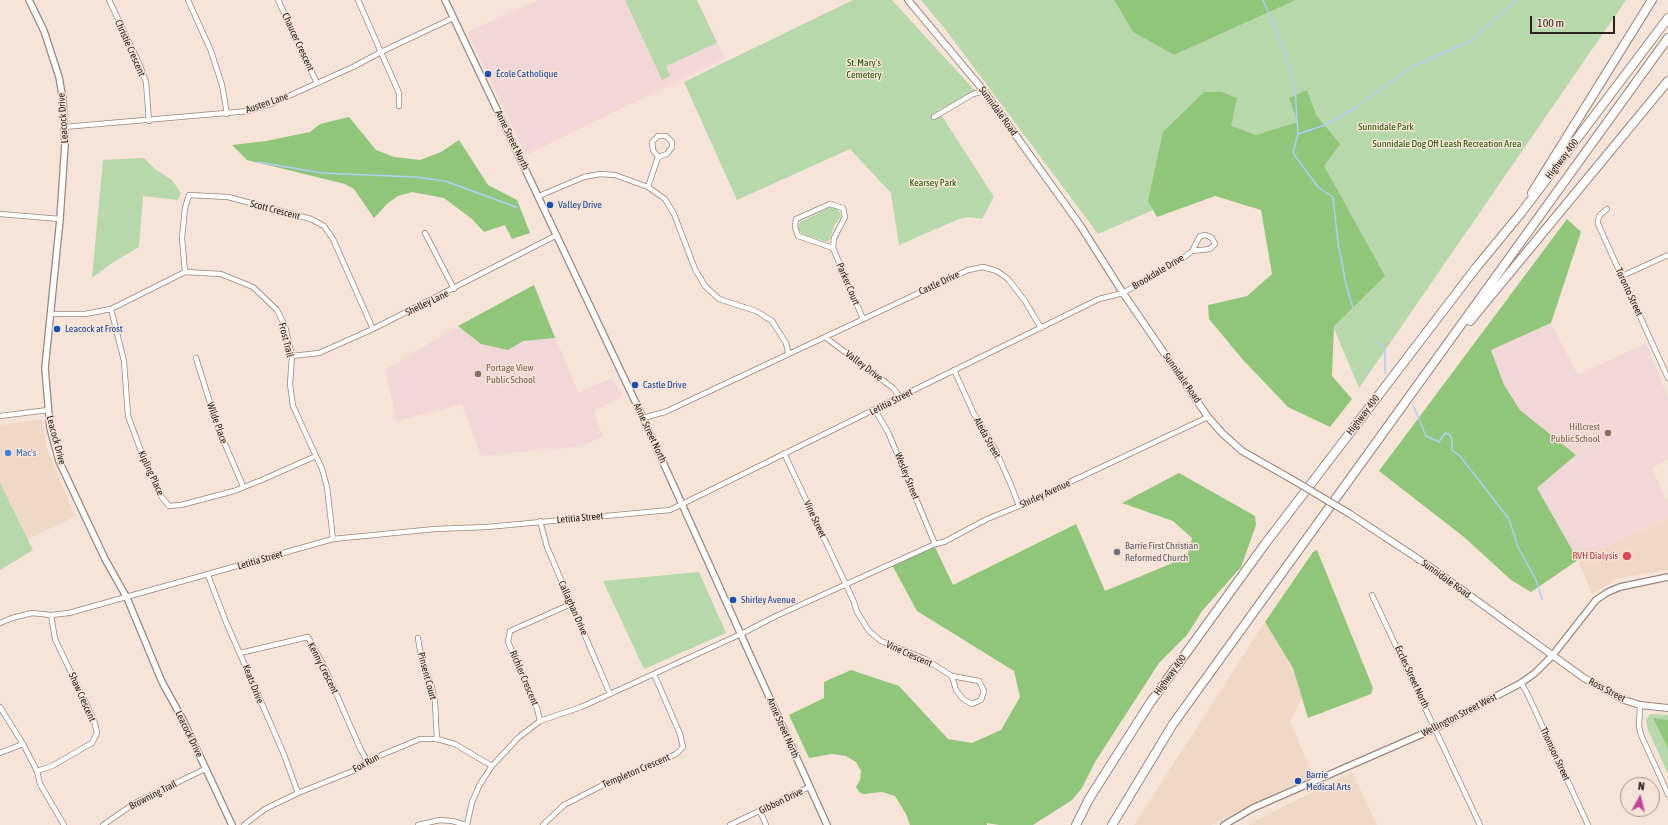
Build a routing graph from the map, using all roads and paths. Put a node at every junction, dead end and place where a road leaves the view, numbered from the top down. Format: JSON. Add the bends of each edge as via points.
{"nodes":[{"id":1,"x":29,"y":0,"type":"edge"},
{"id":2,"x":109,"y":0,"type":"edge"},
{"id":3,"x":188,"y":0,"type":"edge"},
{"id":4,"x":278,"y":0,"type":"edge"},
{"id":5,"x":358,"y":0,"type":"edge"},
{"id":6,"x":445,"y":0,"type":"edge"},
{"id":7,"x":908,"y":0,"type":"edge"},
{"id":8,"x":1652,"y":0,"type":"edge"},
{"id":9,"x":453,"y":18,"type":"junction"},
{"id":10,"x":1668,"y":18,"type":"edge"},
{"id":11,"x":1668,"y":38,"type":"edge"},
{"id":12,"x":381,"y":52,"type":"junction"},
{"id":13,"x":1668,"y":81,"type":"edge"},
{"id":14,"x":318,"y":83,"type":"junction"},
{"id":15,"x":984,"y":91,"type":"junction"},
{"id":16,"x":399,"y":106,"type":"dead end"},
{"id":17,"x":227,"y":114,"type":"junction"},
{"id":18,"x":934,"y":117,"type":"dead end"},
{"id":19,"x":149,"y":121,"type":"junction"},
{"id":20,"x":64,"y":127,"type":"junction"},
{"id":21,"x":658,"y":157,"type":"junction"},
{"id":22,"x":648,"y":187,"type":"junction"},
{"id":23,"x":539,"y":196,"type":"junction"},
{"id":24,"x":1607,"y":209,"type":"dead end"},
{"id":25,"x":1521,"y":213,"type":"junction"},
{"id":26,"x":0,"y":214,"type":"edge"},
{"id":27,"x":60,"y":219,"type":"junction"},
{"id":28,"x":425,"y":234,"type":"dead end"},
{"id":29,"x":557,"y":235,"type":"junction"},
{"id":30,"x":833,"y":248,"type":"junction"},
{"id":31,"x":1192,"y":251,"type":"junction"},
{"id":32,"x":1668,"y":255,"type":"edge"},
{"id":33,"x":185,"y":272,"type":"junction"},
{"id":34,"x":1622,"y":276,"type":"junction"},
{"id":35,"x":454,"y":289,"type":"junction"},
{"id":36,"x":1123,"y":293,"type":"junction"},
{"id":37,"x":111,"y":309,"type":"junction"},
{"id":38,"x":50,"y":314,"type":"junction"},
{"id":39,"x":863,"y":319,"type":"junction"},
{"id":40,"x":1041,"y":328,"type":"junction"},
{"id":41,"x":373,"y":329,"type":"junction"},
{"id":42,"x":826,"y":337,"type":"junction"},
{"id":43,"x":788,"y":352,"type":"junction"},
{"id":44,"x":292,"y":356,"type":"junction"},
{"id":45,"x":196,"y":358,"type":"dead end"},
{"id":46,"x":1436,"y":360,"type":"junction"},
{"id":47,"x":954,"y":370,"type":"junction"},
{"id":48,"x":1668,"y":378,"type":"edge"},
{"id":49,"x":900,"y":397,"type":"junction"},
{"id":50,"x":48,"y":410,"type":"junction"},
{"id":51,"x":875,"y":410,"type":"junction"},
{"id":52,"x":0,"y":416,"type":"edge"},
{"id":53,"x":1208,"y":416,"type":"junction"},
{"id":54,"x":643,"y":418,"type":"junction"},
{"id":55,"x":784,"y":453,"type":"junction"},
{"id":56,"x":316,"y":456,"type":"junction"},
{"id":57,"x":243,"y":486,"type":"junction"},
{"id":58,"x":682,"y":504,"type":"junction"},
{"id":59,"x":1019,"y":506,"type":"junction"},
{"id":60,"x":540,"y":521,"type":"junction"},
{"id":61,"x":333,"y":540,"type":"junction"},
{"id":62,"x":935,"y":544,"type":"junction"},
{"id":63,"x":208,"y":575,"type":"junction"},
{"id":64,"x":1668,"y":577,"type":"edge"},
{"id":65,"x":846,"y":586,"type":"junction"},
{"id":66,"x":1372,"y":595,"type":"dead end"},
{"id":67,"x":127,"y":598,"type":"junction"},
{"id":68,"x":571,"y":604,"type":"junction"},
{"id":69,"x":51,"y":615,"type":"junction"},
{"id":70,"x":0,"y":623,"type":"edge"},
{"id":71,"x":741,"y":634,"type":"junction"},
{"id":72,"x":418,"y":638,"type":"dead end"},
{"id":73,"x":240,"y":653,"type":"junction"},
{"id":74,"x":1552,"y":656,"type":"junction"},
{"id":75,"x":654,"y":674,"type":"junction"},
{"id":76,"x":952,"y":676,"type":"junction"},
{"id":77,"x":1521,"y":683,"type":"junction"},
{"id":78,"x":610,"y":694,"type":"junction"},
{"id":79,"x":1640,"y":704,"type":"junction"},
{"id":80,"x":0,"y":706,"type":"edge"},
{"id":81,"x":1668,"y":708,"type":"edge"},
{"id":82,"x":540,"y":721,"type":"junction"},
{"id":83,"x":1436,"y":728,"type":"junction"},
{"id":84,"x":437,"y":739,"type":"junction"},
{"id":85,"x":23,"y":744,"type":"junction"},
{"id":86,"x":0,"y":753,"type":"edge"},
{"id":87,"x":367,"y":761,"type":"junction"},
{"id":88,"x":492,"y":766,"type":"junction"},
{"id":89,"x":205,"y":769,"type":"junction"},
{"id":90,"x":37,"y":771,"type":"junction"},
{"id":91,"x":809,"y":787,"type":"junction"},
{"id":92,"x":298,"y":792,"type":"junction"},
{"id":93,"x":1668,"y":794,"type":"edge"},
{"id":94,"x":760,"y":811,"type":"junction"},
{"id":95,"x":64,"y":825,"type":"edge"},
{"id":96,"x":103,"y":825,"type":"edge"},
{"id":97,"x":232,"y":825,"type":"edge"},
{"id":98,"x":244,"y":825,"type":"edge"},
{"id":99,"x":418,"y":825,"type":"edge"},
{"id":100,"x":466,"y":825,"type":"edge"},
{"id":101,"x":543,"y":825,"type":"edge"},
{"id":102,"x":730,"y":825,"type":"edge"},
{"id":103,"x":766,"y":825,"type":"edge"},
{"id":104,"x":828,"y":825,"type":"edge"},
{"id":105,"x":1076,"y":825,"type":"edge"},
{"id":106,"x":1112,"y":825,"type":"edge"},
{"id":107,"x":1224,"y":825,"type":"edge"},
{"id":108,"x":1480,"y":825,"type":"edge"},
{"id":109,"x":1588,"y":825,"type":"edge"}],
"edges":[{"from":1,"to":20,"type":"street","name":"Leacock Drive","via":[[44,31],[59,77]]},
{"from":2,"to":19,"type":"street","name":"Christie Crescent","via":[[146,82]]},
{"from":3,"to":17,"type":"street","via":[[211,50],[222,85]]},
{"from":4,"to":14,"type":"street","name":"Chaucer Crescent"},
{"from":5,"to":12,"type":"street"},
{"from":6,"to":9,"type":"street","name":"Anne Street North"},
{"from":7,"to":15,"type":"main road","name":"Sunnidale Road"},
{"from":8,"to":25,"type":"highway","via":[[1539,179]]},
{"from":9,"to":12,"type":"street","name":"Austen Lane"},
{"from":9,"to":23,"type":"street","name":"Anne Street North"},
{"from":10,"to":25,"type":"highway","name":"Highway 400"},
{"from":11,"to":46,"type":"highway","name":"Highway 400"},
{"from":12,"to":14,"type":"street","name":"Austen Lane"},
{"from":12,"to":16,"type":"street","via":[[399,93]]},
{"from":13,"to":46,"type":"highway"},
{"from":14,"to":17,"type":"street","name":"Austen Lane","via":[[271,104]]},
{"from":15,"to":18,"type":"street","via":[[973,94]]},
{"from":15,"to":36,"type":"main road","name":"Sunnidale Road","via":[[1080,226]]},
{"from":17,"to":19,"type":"street","name":"Austen Lane"},
{"from":19,"to":20,"type":"street","name":"Austen Lane"},
{"from":20,"to":27,"type":"street","name":"Leacock Drive"},
{"from":21,"to":21,"type":"street","via":[[667,154],[672,147],[672,142],[666,136],[658,136],[652,142],[653,150]]},
{"from":21,"to":22,"type":"street"},
{"from":22,"to":23,"type":"street","via":[[615,175],[600,174],[584,177]]},
{"from":22,"to":43,"type":"street","via":[[665,199],[674,214],[695,269],[705,286],[719,299],[756,311],[772,321],[786,343]]},
{"from":23,"to":29,"type":"street","name":"Anne Street North"},
{"from":24,"to":34,"type":"street","name":"Toronto Street","via":[[1600,215],[1598,224]]},
{"from":25,"to":105,"type":"highway","name":"Highway 400","via":[[1475,269],[1260,550],[1150,703],[1089,799]]},
{"from":26,"to":27,"type":"street"},
{"from":27,"to":38,"type":"street","name":"Leacock Drive"},
{"from":28,"to":35,"type":"street"},
{"from":29,"to":35,"type":"street","name":"Shelley Lane"},
{"from":29,"to":54,"type":"street","name":"Anne Street North"},
{"from":30,"to":30,"type":"street","via":[[834,238],[846,217],[843,208],[830,204],[796,218],[798,236]]},
{"from":30,"to":39,"type":"street","name":"Parker Court"},
{"from":31,"to":31,"type":"street","name":"Brookdale Drive","via":[[1210,249],[1214,244],[1212,238],[1200,236]]},
{"from":31,"to":36,"type":"street","name":"Brookdale Drive"},
{"from":32,"to":34,"type":"street"},
{"from":33,"to":37,"type":"street","name":"Frost Trail"},
{"from":33,"to":41,"type":"street","name":"Scott Crescent","via":[[182,238],[189,195],[228,197],[311,219],[324,226],[333,239]]},
{"from":33,"to":44,"type":"street","name":"Frost Trail","via":[[221,274],[253,287],[277,310],[285,326]]},
{"from":34,"to":48,"type":"street","name":"Toronto Street"},
{"from":35,"to":41,"type":"street","name":"Shelley Lane"},
{"from":36,"to":40,"type":"street","name":"Letitia Street","via":[[1099,299]]},
{"from":36,"to":53,"type":"main road","name":"Sunnidale Road"},
{"from":37,"to":38,"type":"street","name":"Frost Trail","via":[[85,314]]},
{"from":37,"to":57,"type":"street","name":"Kipling Place","via":[[124,361],[128,416],[161,496],[169,506],[181,505],[234,491]]},
{"from":38,"to":50,"type":"street","name":"Leacock Drive","via":[[45,368]]},
{"from":39,"to":40,"type":"street","name":"Castle Drive","via":[[968,270],[983,267],[997,271],[1008,279]]},
{"from":39,"to":42,"type":"street","name":"Castle Drive"},
{"from":40,"to":47,"type":"street","name":"Letitia Street"},
{"from":41,"to":44,"type":"street","name":"Shelley Lane","via":[[319,353]]},
{"from":42,"to":43,"type":"street","name":"Castle Drive"},
{"from":42,"to":49,"type":"street","name":"Valley Drive","via":[[893,388]]},
{"from":43,"to":54,"type":"street","name":"Castle Drive","via":[[665,412]]},
{"from":44,"to":56,"type":"street","name":"Frost Trail","via":[[290,384],[293,406]]},
{"from":45,"to":57,"type":"street","name":"Wilde Place","via":[[218,428]]},
{"from":46,"to":106,"type":"highway","name":"Highway 400","via":[[1174,724]]},
{"from":47,"to":49,"type":"street","name":"Letitia Street"},
{"from":47,"to":59,"type":"street","name":"Aleda Street","via":[[974,414],[995,449]]},
{"from":49,"to":51,"type":"street","name":"Letitia Street"},
{"from":50,"to":52,"type":"street"},
{"from":50,"to":67,"type":"street","name":"Leacock Drive","via":[[50,428],[60,461],[105,559]]},
{"from":51,"to":55,"type":"street","name":"Letitia Street"},
{"from":51,"to":62,"type":"street","name":"Wesley Street","via":[[888,432]]},
{"from":53,"to":59,"type":"street","name":"Shirley Avenue"},
{"from":53,"to":74,"type":"main road","name":"Sunnidale Road","bridge":true,"via":[[1242,451],[1350,514],[1429,566]]},
{"from":54,"to":58,"type":"street","name":"Anne Street North"},
{"from":55,"to":58,"type":"street","name":"Letitia Street"},
{"from":55,"to":65,"type":"street","name":"Vine Street"},
{"from":56,"to":57,"type":"street","name":"Kipling Place"},
{"from":56,"to":61,"type":"street","name":"Frost Trail","via":[[328,487]]},
{"from":58,"to":60,"type":"street","name":"Letitia Street","via":[[670,510]]},
{"from":58,"to":71,"type":"street","name":"Anne Street North"},
{"from":59,"to":62,"type":"street","name":"Shirley Avenue"},
{"from":60,"to":61,"type":"street","name":"Letitia Street"},
{"from":60,"to":68,"type":"street","name":"Callaghan Drive","via":[[547,547]]},
{"from":61,"to":63,"type":"street","name":"Letitia Street","via":[[279,553]]},
{"from":62,"to":65,"type":"street","name":"Shirley Avenue"},
{"from":63,"to":67,"type":"street","name":"Letitia Street"},
{"from":63,"to":73,"type":"street","name":"Keats Drive"},
{"from":64,"to":74,"type":"street","name":"Wellington Street West","via":[[1620,587],[1602,596],[1585,612]]},
{"from":65,"to":71,"type":"street","name":"Shirley Avenue"},
{"from":65,"to":76,"type":"street","name":"Vine Crescent","via":[[857,612],[869,631],[881,641],[926,659]]},
{"from":66,"to":83,"type":"street","name":"Eccles Street North"},
{"from":67,"to":69,"type":"street","name":"Letitia Street"},
{"from":67,"to":89,"type":"street","name":"Leacock Drive","via":[[162,682]]},
{"from":68,"to":78,"type":"street","name":"Callaghan Drive"},
{"from":68,"to":82,"type":"street","name":"Richler Crescent","via":[[510,631],[508,642],[537,708]]},
{"from":69,"to":70,"type":"street","name":"Letitia Street","via":[[32,614]]},
{"from":69,"to":90,"type":"street","name":"Shaw Crescent","via":[[55,639],[94,720],[97,733],[92,743],[52,766]]},
{"from":71,"to":75,"type":"street","name":"Shirley Avenue"},
{"from":71,"to":91,"type":"street","name":"Anne Street North"},
{"from":72,"to":84,"type":"street","name":"Pinsent Court","via":[[422,662],[434,696]]},
{"from":73,"to":87,"type":"street","name":"Kenny Crescent","via":[[308,637]]},
{"from":73,"to":92,"type":"street","name":"Keats Drive"},
{"from":74,"to":77,"type":"street","name":"Wellington Street West"},
{"from":74,"to":79,"type":"main road","name":"Ross Street","via":[[1609,693]]},
{"from":75,"to":78,"type":"street","name":"Shirley Avenue"},
{"from":75,"to":101,"type":"street","name":"Templeton Crescent","via":[[683,746],[676,754],[603,785],[564,806]]},
{"from":76,"to":76,"type":"street","name":"Vine Crescent","via":[[956,690],[963,699],[972,704],[981,700],[984,691],[979,681]]},
{"from":77,"to":83,"type":"street","name":"Wellington Street West"},
{"from":77,"to":109,"type":"street","name":"Thomson Street"},
{"from":78,"to":82,"type":"street","name":"Shirley Avenue"},
{"from":79,"to":81,"type":"main road","name":"Ross Street"},
{"from":79,"to":93,"type":"street","via":[[1641,735]]},
{"from":80,"to":85,"type":"street"},
{"from":82,"to":88,"type":"street","name":"Shirley Avenue","via":[[519,737]]},
{"from":83,"to":107,"type":"street","name":"Wellington Street West","via":[[1253,808]]},
{"from":83,"to":108,"type":"street","name":"Eccles Street North"},
{"from":84,"to":87,"type":"street","name":"Fox Run","via":[[420,739]]},
{"from":84,"to":88,"type":"street","name":"Fox Run","via":[[461,747]]},
{"from":85,"to":86,"type":"street"},
{"from":85,"to":90,"type":"street"},
{"from":87,"to":92,"type":"street","name":"Fox Run","via":[[353,771]]},
{"from":88,"to":100,"type":"street","name":"Shirley Avenue","via":[[472,802]]},
{"from":89,"to":96,"type":"street","name":"Browning Trail","via":[[135,803]]},
{"from":89,"to":97,"type":"street","name":"Leacock Drive"},
{"from":90,"to":95,"type":"street","via":[[40,784]]},
{"from":91,"to":94,"type":"street","name":"Gibbon Drive"},
{"from":91,"to":104,"type":"street","name":"Anne Street North"},
{"from":92,"to":98,"type":"street","name":"Fox Run","via":[[265,809]]},
{"from":94,"to":102,"type":"street","name":"Gibbon Drive"},
{"from":94,"to":103,"type":"street"},
{"from":99,"to":100,"type":"street","via":[[440,820]]}]}
